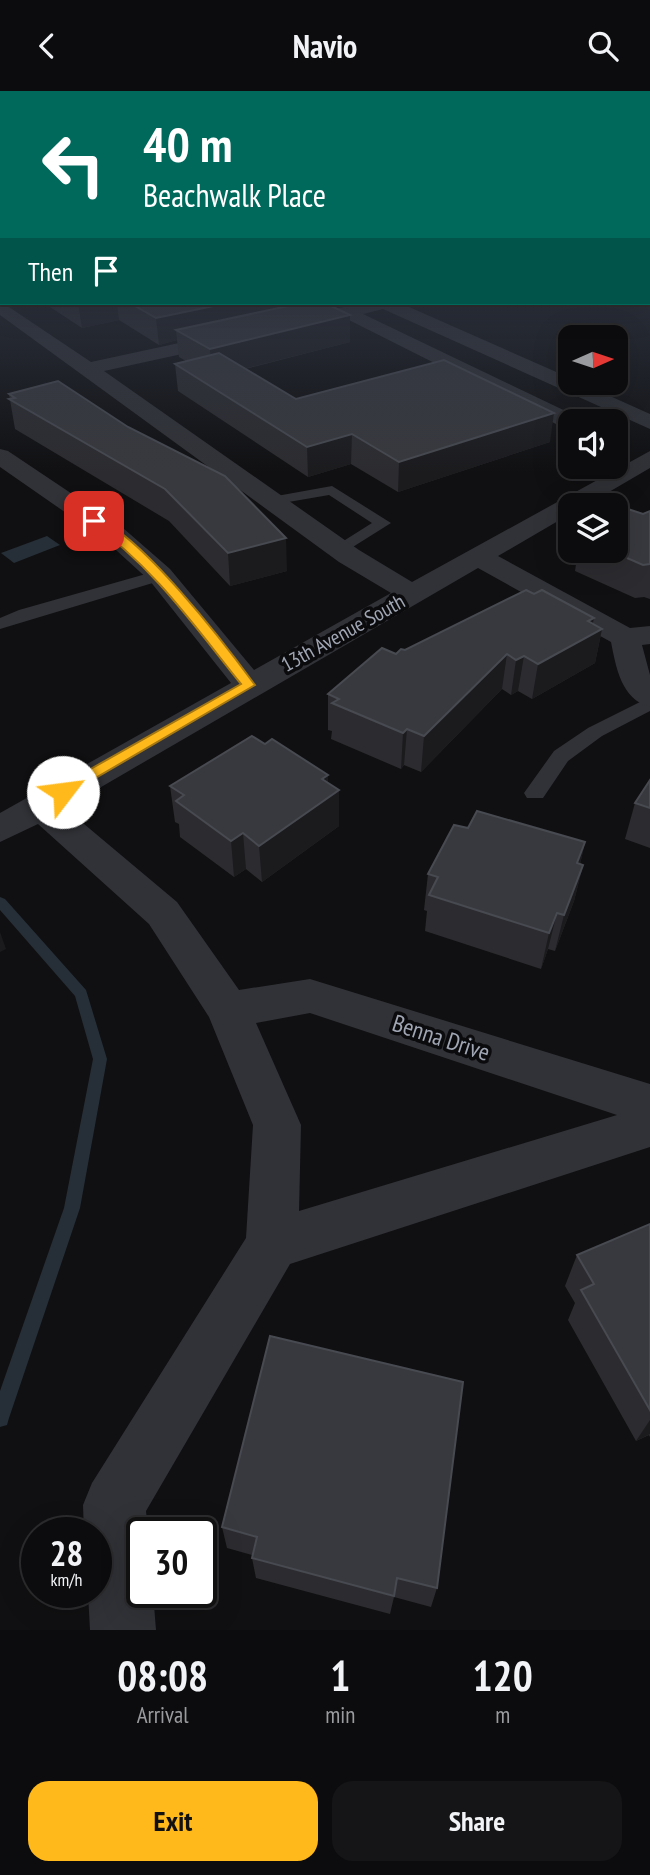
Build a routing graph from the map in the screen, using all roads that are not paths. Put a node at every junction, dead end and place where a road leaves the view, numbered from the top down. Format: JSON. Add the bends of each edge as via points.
{"nodes":[{"id":1,"x":32,"y":329,"type":"edge"},
{"id":2,"x":380,"y":329,"type":"edge"},
{"id":3,"x":442,"y":329,"type":"edge"},
{"id":4,"x":250,"y":333,"type":"edge"},
{"id":5,"x":87,"y":369,"type":"junction"},
{"id":6,"x":558,"y":416,"type":"edge"},
{"id":7,"x":650,"y":422,"type":"edge"},
{"id":8,"x":650,"y":457,"type":"edge"},
{"id":9,"x":5,"y":465,"type":"edge"},
{"id":10,"x":271,"y":501,"type":"junction"},
{"id":11,"x":341,"y":550,"type":"junction"},
{"id":12,"x":479,"y":557,"type":"junction"},
{"id":13,"x":160,"y":575,"type":"junction"},
{"id":14,"x":412,"y":594,"type":"junction"},
{"id":15,"x":0,"y":624,"type":"edge"},
{"id":16,"x":638,"y":636,"type":"edge"},
{"id":17,"x":249,"y":685,"type":"junction"},
{"id":18,"x":650,"y":697,"type":"edge"},
{"id":19,"x":650,"y":703,"type":"edge"},
{"id":20,"x":535,"y":793,"type":"dead end"},
{"id":21,"x":20,"y":817,"type":"edge"},
{"id":22,"x":229,"y":1010,"type":"junction"},
{"id":23,"x":650,"y":1105,"type":"edge"},
{"id":24,"x":650,"y":1126,"type":"edge"},
{"id":25,"x":272,"y":1244,"type":"junction"},
{"id":26,"x":123,"y":1630,"type":"edge"}],
"edges":[{"from":1,"to":5,"type":"street"},
{"from":2,"to":6,"type":"street"},
{"from":3,"to":7,"type":"street"},
{"from":4,"to":5,"type":"street"},
{"from":5,"to":10,"type":"street"},
{"from":8,"to":12,"type":"street","name":"13th Avenue South"},
{"from":9,"to":13,"type":"street","via":[[114,534]]},
{"from":10,"to":11,"type":"street"},
{"from":10,"to":11,"type":"lane","via":[[331,490],[383,523]]},
{"from":11,"to":14,"type":"street"},
{"from":12,"to":14,"type":"street","name":"13th Avenue South"},
{"from":12,"to":16,"type":"street"},
{"from":13,"to":15,"type":"lane"},
{"from":13,"to":17,"type":"street"},
{"from":14,"to":17,"type":"street","name":"13th Avenue South"},
{"from":16,"to":18,"type":"street","via":[[635,679]]},
{"from":17,"to":21,"type":"street","name":"13th Avenue South"},
{"from":19,"to":20,"type":"lane","via":[[561,756]]},
{"from":21,"to":22,"type":"street","via":[[163,913]]},
{"from":22,"to":23,"type":"street","name":"Benna Drive","via":[[310,996]]},
{"from":22,"to":25,"type":"street","via":[[277,1125]]},
{"from":24,"to":25,"type":"street"},
{"from":25,"to":26,"type":"street","via":[[114,1505]]}]}
